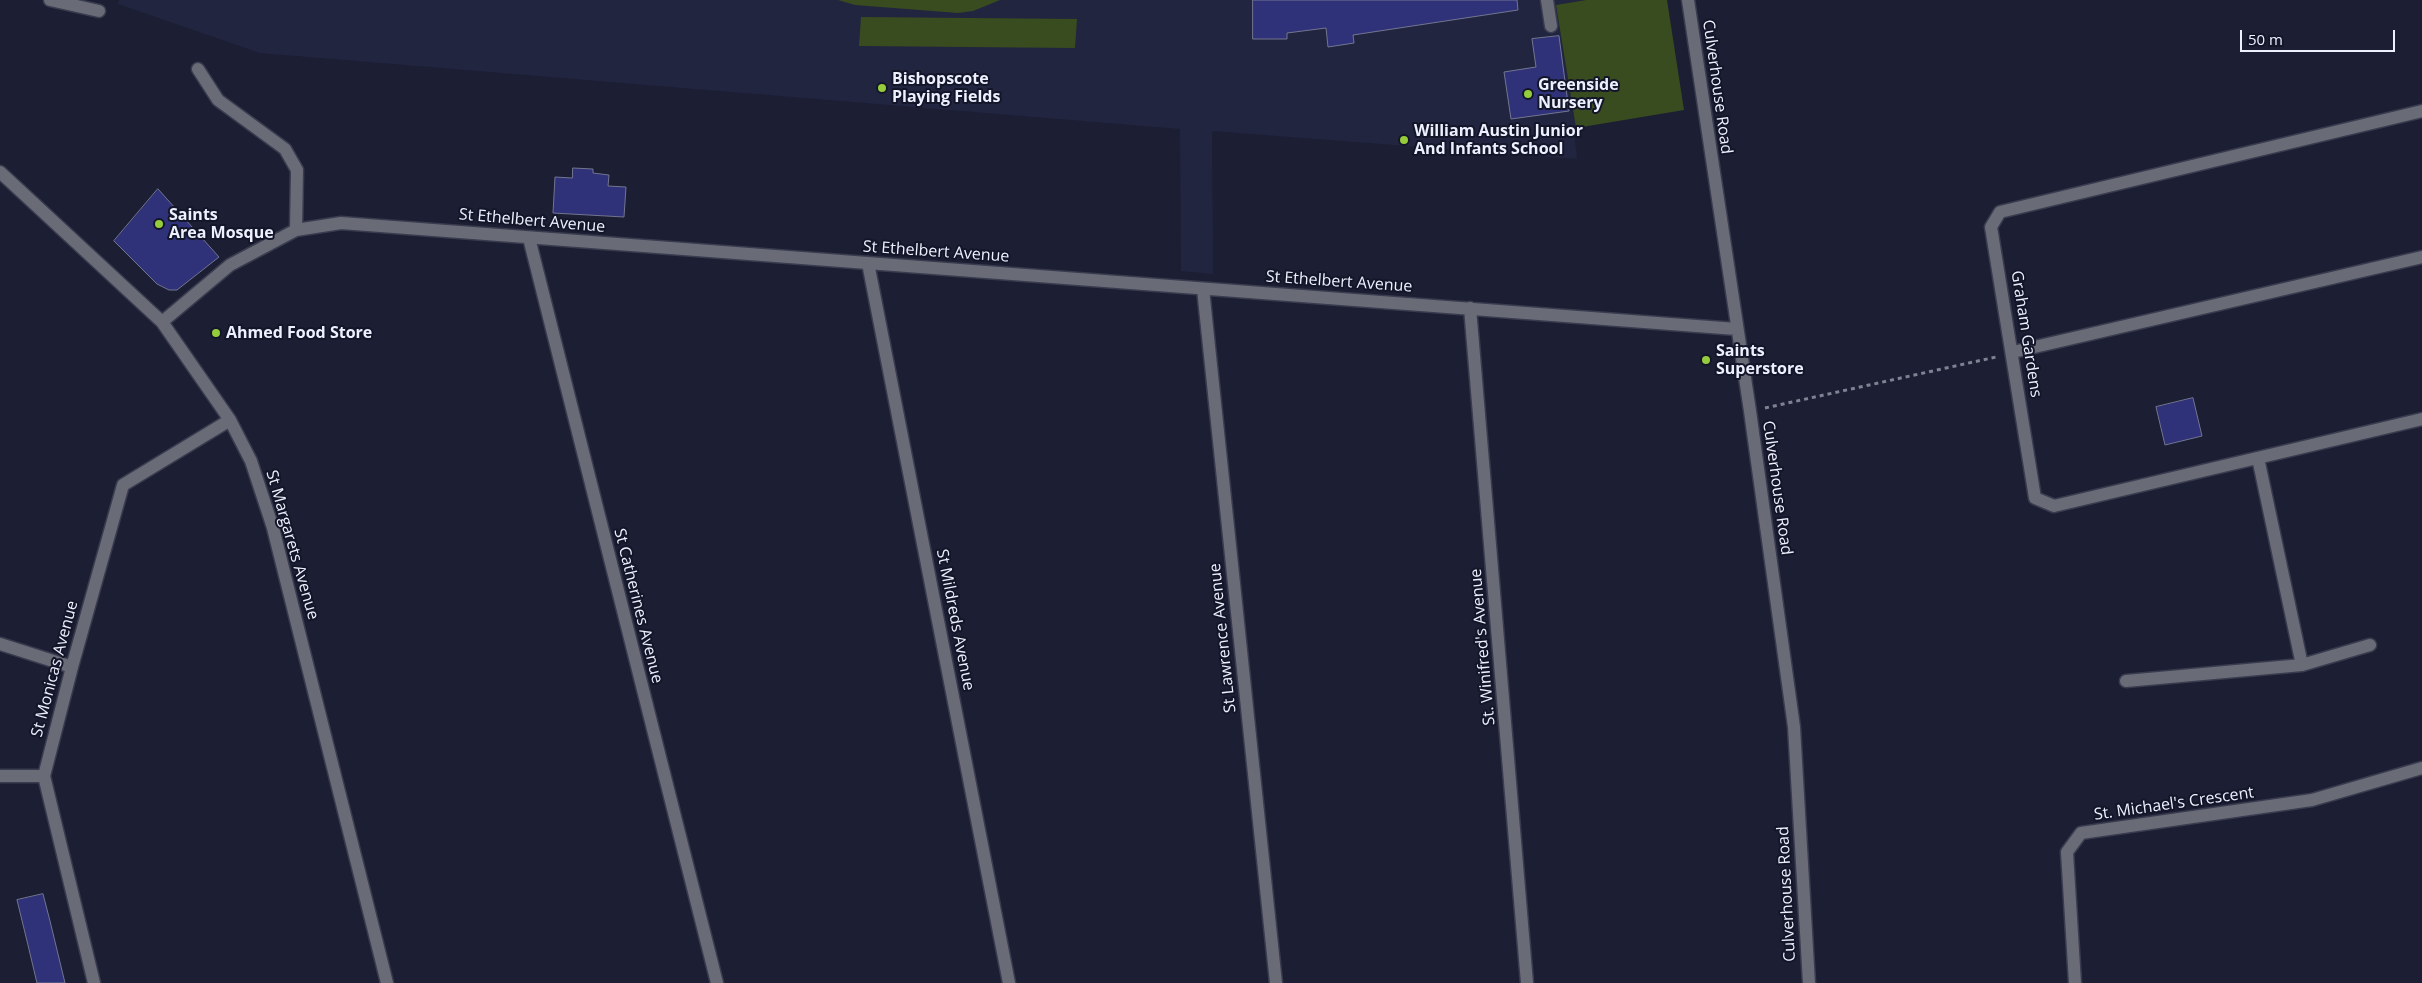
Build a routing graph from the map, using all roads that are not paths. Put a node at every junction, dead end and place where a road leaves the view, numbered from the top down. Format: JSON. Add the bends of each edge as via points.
{"nodes":[{"id":1,"x":50,"y":0,"type":"edge"},
{"id":2,"x":1547,"y":0,"type":"edge"},
{"id":3,"x":1688,"y":0,"type":"edge"},
{"id":4,"x":100,"y":11,"type":"dead end"},
{"id":5,"x":1551,"y":26,"type":"dead end"},
{"id":6,"x":198,"y":69,"type":"dead end"},
{"id":7,"x":2422,"y":111,"type":"edge"},
{"id":8,"x":0,"y":172,"type":"edge"},
{"id":9,"x":296,"y":230,"type":"junction"},
{"id":10,"x":528,"y":238,"type":"junction"},
{"id":11,"x":2422,"y":257,"type":"edge"},
{"id":12,"x":868,"y":263,"type":"junction"},
{"id":13,"x":1203,"y":289,"type":"junction"},
{"id":14,"x":1470,"y":308,"type":"junction"},
{"id":15,"x":162,"y":322,"type":"junction"},
{"id":16,"x":1736,"y":329,"type":"junction"},
{"id":17,"x":2013,"y":352,"type":"junction"},
{"id":18,"x":2422,"y":419,"type":"edge"},
{"id":19,"x":230,"y":420,"type":"junction"},
{"id":20,"x":2258,"y":458,"type":"junction"},
{"id":21,"x":0,"y":644,"type":"edge"},
{"id":22,"x":2370,"y":645,"type":"dead end"},
{"id":23,"x":2302,"y":665,"type":"junction"},
{"id":24,"x":72,"y":667,"type":"junction"},
{"id":25,"x":2126,"y":681,"type":"dead end"},
{"id":26,"x":2422,"y":768,"type":"edge"},
{"id":27,"x":0,"y":776,"type":"edge"},
{"id":28,"x":44,"y":776,"type":"junction"},
{"id":29,"x":94,"y":983,"type":"edge"},
{"id":30,"x":387,"y":983,"type":"edge"},
{"id":31,"x":717,"y":983,"type":"edge"},
{"id":32,"x":1009,"y":983,"type":"edge"},
{"id":33,"x":1276,"y":983,"type":"edge"},
{"id":34,"x":1527,"y":983,"type":"edge"},
{"id":35,"x":1809,"y":983,"type":"edge"},
{"id":36,"x":2075,"y":983,"type":"edge"}],
"edges":[{"from":1,"to":4,"type":"street"},
{"from":2,"to":5,"type":"street"},
{"from":3,"to":16,"type":"street","name":"Culverhouse Road"},
{"from":6,"to":9,"type":"street","via":[[218,100],[285,149],[297,170]]},
{"from":7,"to":17,"type":"street","name":"Graham Gardens","via":[[2000,212],[1991,227]]},
{"from":8,"to":15,"type":"street","name":"St Margarets Avenue"},
{"from":9,"to":10,"type":"street","name":"St Ethelbert Avenue","via":[[341,223]]},
{"from":9,"to":15,"type":"street","name":"St Ethelbert Avenue","via":[[230,265]]},
{"from":10,"to":12,"type":"street","name":"St Ethelbert Avenue"},
{"from":10,"to":31,"type":"street","name":"St Catherines Avenue"},
{"from":11,"to":17,"type":"street"},
{"from":12,"to":13,"type":"street","name":"St Ethelbert Avenue"},
{"from":12,"to":32,"type":"street","name":"St Mildreds Avenue"},
{"from":13,"to":14,"type":"street","name":"St Ethelbert Avenue"},
{"from":13,"to":33,"type":"street","name":"St Lawrence Avenue"},
{"from":14,"to":16,"type":"street","name":"St Ethelbert Avenue"},
{"from":14,"to":34,"type":"street","name":"St. Winifred's Avenue"},
{"from":15,"to":19,"type":"street","name":"St Margarets Avenue"},
{"from":16,"to":35,"type":"street","name":"Culverhouse Road","via":[[1794,727]]},
{"from":17,"to":20,"type":"street","name":"Graham Gardens","via":[[2035,498],[2054,506]]},
{"from":18,"to":20,"type":"street","name":"Graham Gardens"},
{"from":19,"to":24,"type":"street","name":"St Monicas Avenue","via":[[123,485]]},
{"from":19,"to":30,"type":"street","name":"St Margarets Avenue","via":[[250,461],[273,528]]},
{"from":20,"to":23,"type":"street"},
{"from":21,"to":24,"type":"street"},
{"from":22,"to":23,"type":"street"},
{"from":23,"to":25,"type":"street"},
{"from":24,"to":28,"type":"street","name":"St Monicas Avenue"},
{"from":26,"to":36,"type":"street","name":"St. Michael's Crescent","via":[[2312,800],[2082,833],[2067,852]]},
{"from":27,"to":28,"type":"street"},
{"from":28,"to":29,"type":"street","name":"St Monicas Avenue"}]}
